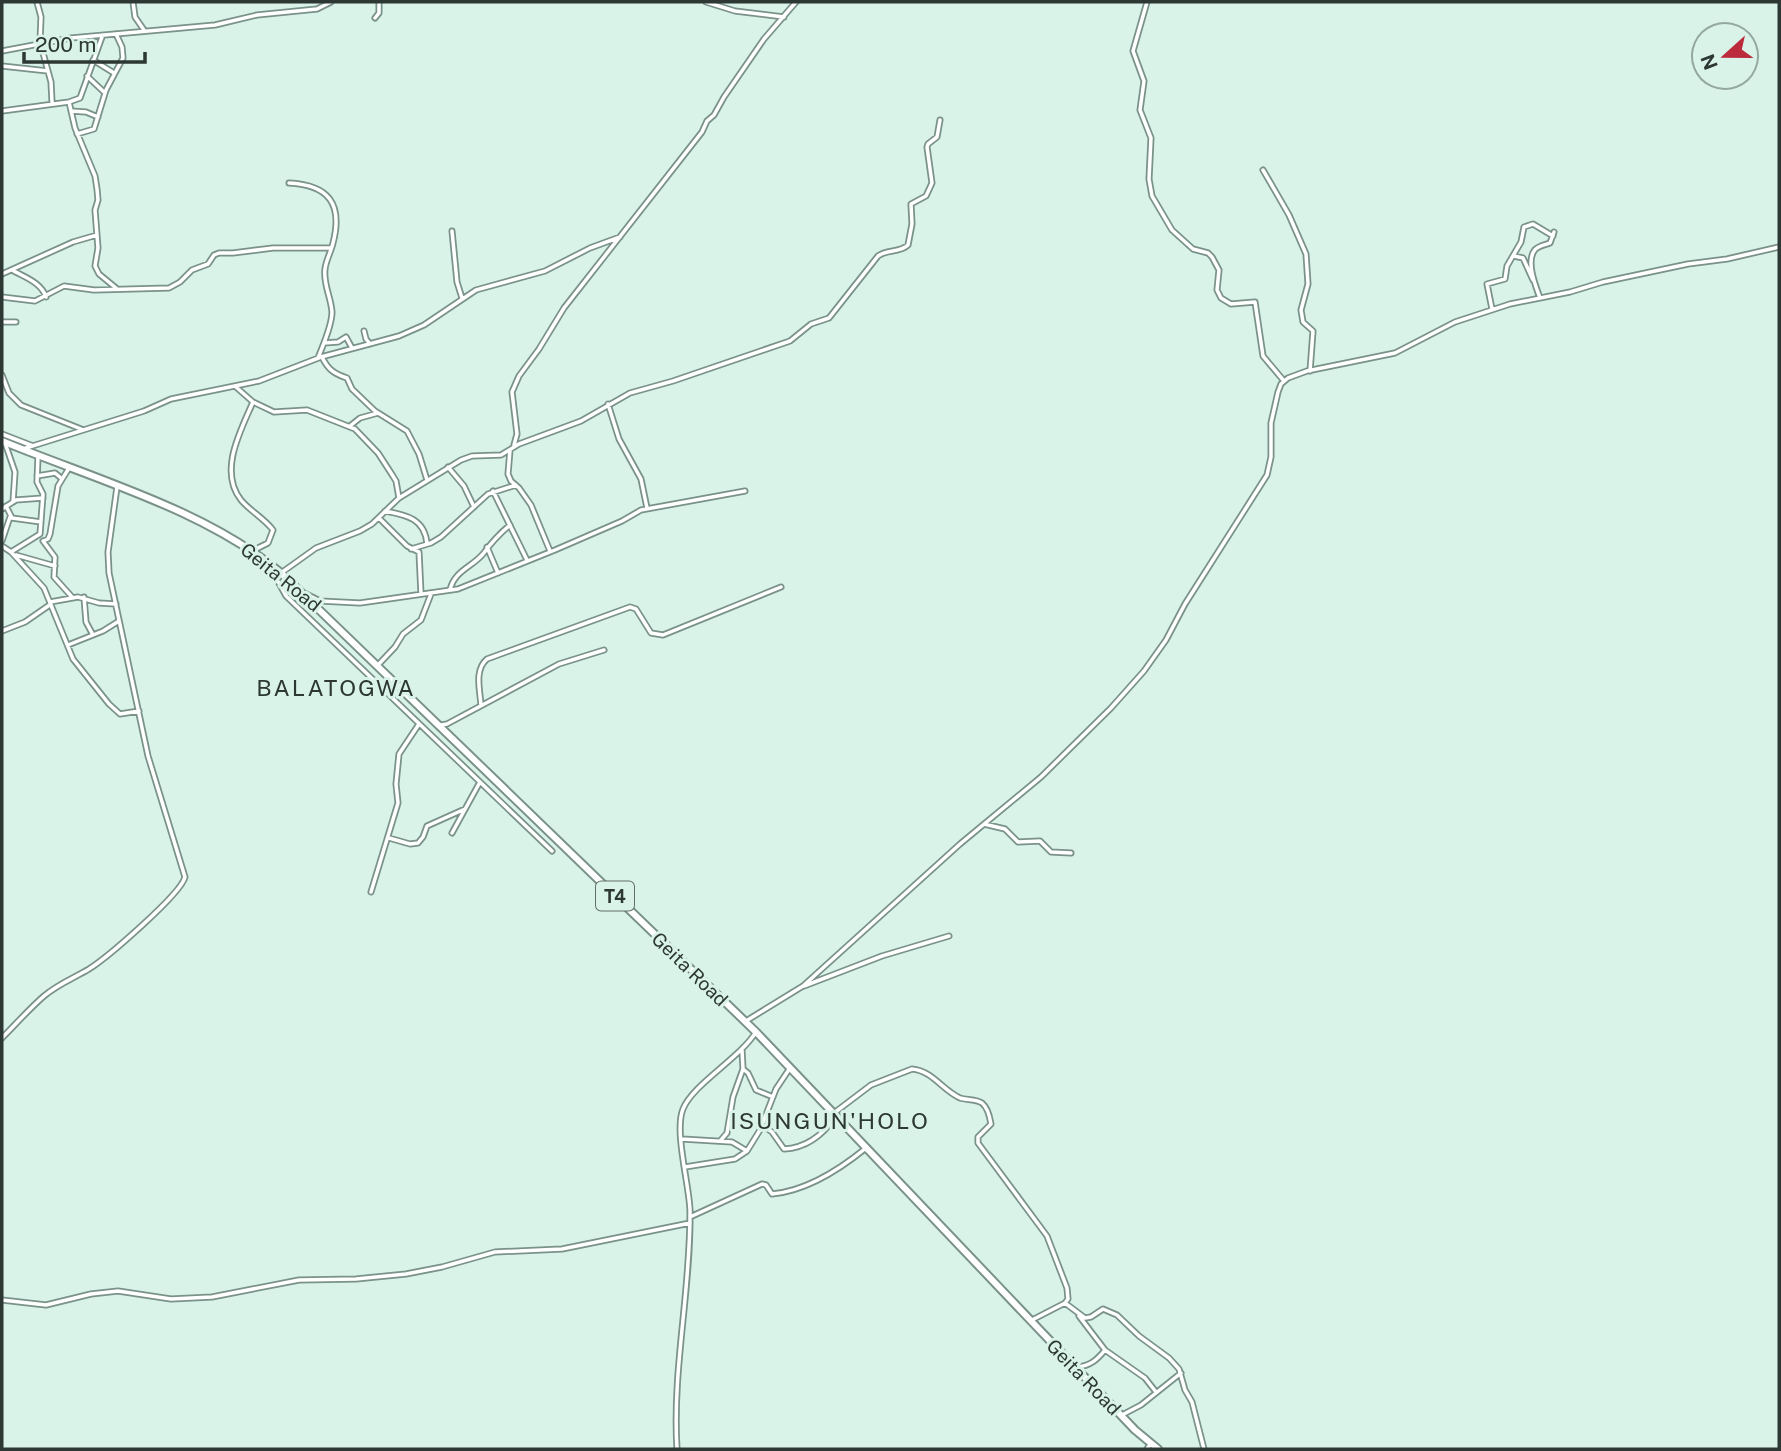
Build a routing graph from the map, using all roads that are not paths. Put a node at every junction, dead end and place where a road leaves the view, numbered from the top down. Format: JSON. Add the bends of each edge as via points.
{"nodes":[{"id":1,"x":37,"y":2,"type":"edge"},
{"id":2,"x":133,"y":2,"type":"edge"},
{"id":3,"x":331,"y":2,"type":"edge"},
{"id":4,"x":379,"y":2,"type":"edge"},
{"id":5,"x":706,"y":2,"type":"edge"},
{"id":6,"x":796,"y":2,"type":"edge"},
{"id":7,"x":1147,"y":2,"type":"edge"},
{"id":8,"x":784,"y":17,"type":"junction"},
{"id":9,"x":375,"y":18,"type":"dead end"},
{"id":10,"x":144,"y":30,"type":"junction"},
{"id":11,"x":116,"y":34,"type":"junction"},
{"id":12,"x":103,"y":36,"type":"junction"},
{"id":13,"x":40,"y":42,"type":"junction"},
{"id":14,"x":2,"y":51,"type":"edge"},
{"id":15,"x":93,"y":60,"type":"junction"},
{"id":16,"x":2,"y":66,"type":"edge"},
{"id":17,"x":48,"y":71,"type":"junction"},
{"id":18,"x":114,"y":73,"type":"junction"},
{"id":19,"x":87,"y":76,"type":"junction"},
{"id":20,"x":105,"y":93,"type":"junction"},
{"id":21,"x":69,"y":102,"type":"junction"},
{"id":22,"x":52,"y":103,"type":"junction"},
{"id":23,"x":2,"y":111,"type":"edge"},
{"id":24,"x":71,"y":111,"type":"junction"},
{"id":25,"x":98,"y":117,"type":"junction"},
{"id":26,"x":940,"y":120,"type":"dead end"},
{"id":27,"x":77,"y":134,"type":"junction"},
{"id":28,"x":1263,"y":170,"type":"dead end"},
{"id":29,"x":289,"y":183,"type":"dead end"},
{"id":30,"x":452,"y":231,"type":"dead end"},
{"id":31,"x":97,"y":235,"type":"junction"},
{"id":32,"x":620,"y":237,"type":"junction"},
{"id":33,"x":1779,"y":247,"type":"edge"},
{"id":34,"x":331,"y":248,"type":"junction"},
{"id":35,"x":1512,"y":256,"type":"junction"},
{"id":36,"x":12,"y":270,"type":"junction"},
{"id":37,"x":2,"y":274,"type":"edge"},
{"id":38,"x":116,"y":288,"type":"junction"},
{"id":39,"x":1537,"y":288,"type":"junction"},
{"id":40,"x":2,"y":297,"type":"edge"},
{"id":41,"x":46,"y":297,"type":"junction"},
{"id":42,"x":1549,"y":297,"type":"junction"},
{"id":43,"x":462,"y":298,"type":"junction"},
{"id":44,"x":1541,"y":298,"type":"junction"},
{"id":45,"x":1492,"y":309,"type":"junction"},
{"id":46,"x":2,"y":321,"type":"edge"},
{"id":47,"x":16,"y":322,"type":"dead end"},
{"id":48,"x":364,"y":331,"type":"dead end"},
{"id":49,"x":324,"y":343,"type":"junction"},
{"id":50,"x":370,"y":344,"type":"junction"},
{"id":51,"x":352,"y":349,"type":"junction"},
{"id":52,"x":320,"y":357,"type":"junction"},
{"id":53,"x":1310,"y":371,"type":"junction"},
{"id":54,"x":2,"y":376,"type":"edge"},
{"id":55,"x":1283,"y":381,"type":"junction"},
{"id":56,"x":235,"y":387,"type":"junction"},
{"id":57,"x":253,"y":402,"type":"junction"},
{"id":58,"x":608,"y":404,"type":"junction"},
{"id":59,"x":378,"y":413,"type":"junction"},
{"id":60,"x":350,"y":426,"type":"junction"},
{"id":61,"x":83,"y":430,"type":"junction"},
{"id":62,"x":2,"y":434,"type":"edge"},
{"id":63,"x":3,"y":442,"type":"edge"},
{"id":64,"x":36,"y":447,"type":"junction"},
{"id":65,"x":512,"y":448,"type":"junction"},
{"id":66,"x":20,"y":449,"type":"junction"},
{"id":67,"x":38,"y":456,"type":"junction"},
{"id":68,"x":448,"y":467,"type":"junction"},
{"id":69,"x":69,"y":468,"type":"junction"},
{"id":70,"x":37,"y":476,"type":"junction"},
{"id":71,"x":61,"y":478,"type":"junction"},
{"id":72,"x":426,"y":480,"type":"junction"},
{"id":73,"x":516,"y":485,"type":"junction"},
{"id":74,"x":117,"y":487,"type":"junction"},
{"id":75,"x":494,"y":491,"type":"junction"},
{"id":76,"x":745,"y":491,"type":"dead end"},
{"id":77,"x":43,"y":498,"type":"junction"},
{"id":78,"x":399,"y":498,"type":"junction"},
{"id":79,"x":13,"y":502,"type":"junction"},
{"id":80,"x":474,"y":507,"type":"junction"},
{"id":81,"x":4,"y":508,"type":"edge"},
{"id":82,"x":647,"y":508,"type":"junction"},
{"id":83,"x":385,"y":511,"type":"junction"},
{"id":84,"x":10,"y":516,"type":"junction"},
{"id":85,"x":379,"y":518,"type":"junction"},
{"id":86,"x":41,"y":522,"type":"junction"},
{"id":87,"x":509,"y":525,"type":"junction"},
{"id":88,"x":40,"y":535,"type":"junction"},
{"id":89,"x":43,"y":541,"type":"junction"},
{"id":90,"x":2,"y":543,"type":"edge"},
{"id":91,"x":427,"y":544,"type":"junction"},
{"id":92,"x":487,"y":547,"type":"junction"},
{"id":93,"x":411,"y":549,"type":"junction"},
{"id":94,"x":252,"y":551,"type":"junction"},
{"id":95,"x":550,"y":551,"type":"junction"},
{"id":96,"x":13,"y":553,"type":"junction"},
{"id":97,"x":266,"y":560,"type":"junction"},
{"id":98,"x":527,"y":560,"type":"junction"},
{"id":99,"x":55,"y":566,"type":"junction"},
{"id":100,"x":281,"y":573,"type":"junction"},
{"id":101,"x":499,"y":573,"type":"junction"},
{"id":102,"x":781,"y":587,"type":"dead end"},
{"id":103,"x":450,"y":590,"type":"junction"},
{"id":104,"x":304,"y":593,"type":"junction"},
{"id":105,"x":432,"y":593,"type":"junction"},
{"id":106,"x":421,"y":594,"type":"junction"},
{"id":107,"x":72,"y":597,"type":"junction"},
{"id":108,"x":84,"y":597,"type":"junction"},
{"id":109,"x":51,"y":603,"type":"junction"},
{"id":110,"x":116,"y":604,"type":"junction"},
{"id":111,"x":119,"y":621,"type":"junction"},
{"id":112,"x":2,"y":631,"type":"edge"},
{"id":113,"x":93,"y":635,"type":"junction"},
{"id":114,"x":68,"y":645,"type":"junction"},
{"id":115,"x":604,"y":650,"type":"dead end"},
{"id":116,"x":378,"y":665,"type":"junction"},
{"id":117,"x":481,"y":705,"type":"junction"},
{"id":118,"x":139,"y":710,"type":"junction"},
{"id":119,"x":419,"y":724,"type":"junction"},
{"id":120,"x":439,"y":725,"type":"junction"},
{"id":121,"x":480,"y":782,"type":"junction"},
{"id":122,"x":465,"y":809,"type":"junction"},
{"id":123,"x":984,"y":824,"type":"junction"},
{"id":124,"x":452,"y":833,"type":"dead end"},
{"id":125,"x":389,"y":838,"type":"junction"},
{"id":126,"x":552,"y":851,"type":"dead end"},
{"id":127,"x":1071,"y":853,"type":"dead end"},
{"id":128,"x":371,"y":892,"type":"dead end"},
{"id":129,"x":948,"y":936,"type":"dead end"},
{"id":130,"x":803,"y":986,"type":"junction"},
{"id":131,"x":744,"y":1022,"type":"junction"},
{"id":132,"x":756,"y":1032,"type":"junction"},
{"id":133,"x":2,"y":1038,"type":"edge"},
{"id":134,"x":742,"y":1050,"type":"junction"},
{"id":135,"x":790,"y":1068,"type":"junction"},
{"id":136,"x":743,"y":1069,"type":"junction"},
{"id":137,"x":773,"y":1097,"type":"junction"},
{"id":138,"x":834,"y":1114,"type":"junction"},
{"id":139,"x":762,"y":1125,"type":"junction"},
{"id":140,"x":682,"y":1139,"type":"junction"},
{"id":141,"x":720,"y":1140,"type":"junction"},
{"id":142,"x":866,"y":1148,"type":"junction"},
{"id":143,"x":747,"y":1151,"type":"junction"},
{"id":144,"x":685,"y":1167,"type":"junction"},
{"id":145,"x":690,"y":1217,"type":"junction"},
{"id":146,"x":690,"y":1223,"type":"junction"},
{"id":147,"x":2,"y":1300,"type":"edge"},
{"id":148,"x":1065,"y":1303,"type":"junction"},
{"id":149,"x":1077,"y":1313,"type":"junction"},
{"id":150,"x":1030,"y":1320,"type":"junction"},
{"id":151,"x":1105,"y":1350,"type":"junction"},
{"id":152,"x":1075,"y":1367,"type":"junction"},
{"id":153,"x":1181,"y":1373,"type":"junction"},
{"id":154,"x":1156,"y":1392,"type":"junction"},
{"id":155,"x":1120,"y":1414,"type":"junction"},
{"id":156,"x":1149,"y":1446,"type":"edge"},
{"id":157,"x":677,"y":1449,"type":"edge"},
{"id":158,"x":1158,"y":1449,"type":"edge"},
{"id":159,"x":1204,"y":1449,"type":"edge"}],
"edges":[{"from":1,"to":13,"type":"street"},
{"from":2,"to":10,"type":"street","via":[[135,17]]},
{"from":3,"to":10,"type":"street","via":[[317,9],[215,25]]},
{"from":4,"to":9,"type":"street"},
{"from":5,"to":8,"type":"street"},
{"from":6,"to":8,"type":"street"},
{"from":7,"to":55,"type":"street","via":[[1133,51],[1144,81],[1141,113],[1151,138],[1152,196],[1172,230],[1196,252],[1212,257],[1219,270],[1221,298],[1231,304],[1255,302],[1263,356]]},
{"from":8,"to":32,"type":"street"},
{"from":10,"to":11,"type":"street"},
{"from":11,"to":12,"type":"street"},
{"from":11,"to":18,"type":"street","via":[[123,53]]},
{"from":12,"to":13,"type":"street"},
{"from":12,"to":15,"type":"street"},
{"from":13,"to":14,"type":"street"},
{"from":13,"to":17,"type":"street"},
{"from":15,"to":18,"type":"street"},
{"from":15,"to":19,"type":"street"},
{"from":16,"to":17,"type":"street"},
{"from":17,"to":22,"type":"street"},
{"from":18,"to":20,"type":"street"},
{"from":19,"to":20,"type":"street"},
{"from":19,"to":21,"type":"street","via":[[80,98]]},
{"from":20,"to":25,"type":"street"},
{"from":21,"to":22,"type":"street"},
{"from":21,"to":24,"type":"street"},
{"from":22,"to":23,"type":"street"},
{"from":24,"to":25,"type":"street"},
{"from":24,"to":27,"type":"street"},
{"from":25,"to":27,"type":"street","via":[[94,129]]},
{"from":26,"to":58,"type":"street","via":[[937,137],[927,148],[932,183],[926,196],[911,204],[908,245],[878,256],[828,318],[781,345]]},
{"from":27,"to":31,"type":"street","via":[[95,176]]},
{"from":28,"to":53,"type":"street","via":[[1306,254],[1308,285],[1301,310],[1303,322],[1313,331]]},
{"from":29,"to":34,"type":"street","via":[[313,187],[335,205]]},
{"from":30,"to":43,"type":"street"},
{"from":31,"to":36,"type":"street"},
{"from":31,"to":38,"type":"street","via":[[96,270]]},
{"from":32,"to":43,"type":"street","via":[[552,268]]},
{"from":32,"to":65,"type":"street","via":[[558,316],[515,384],[512,401],[517,433]]},
{"from":33,"to":42,"type":"street"},
{"from":34,"to":38,"type":"street","via":[[219,253],[175,286]]},
{"from":34,"to":49,"type":"street","via":[[325,276],[332,314]]},
{"from":35,"to":39,"type":"street","via":[[1522,256]]},
{"from":35,"to":39,"type":"street","via":[[1527,226],[1533,224],[1553,234],[1550,243],[1533,253]]},
{"from":35,"to":45,"type":"street","via":[[1505,279],[1488,284]]},
{"from":36,"to":37,"type":"street"},
{"from":36,"to":41,"type":"street","via":[[29,277]]},
{"from":38,"to":41,"type":"street","via":[[64,286]]},
{"from":39,"to":42,"type":"street"},
{"from":39,"to":44,"type":"street"},
{"from":40,"to":41,"type":"street","via":[[35,301]]},
{"from":42,"to":44,"type":"street"},
{"from":43,"to":50,"type":"street","via":[[424,325]]},
{"from":44,"to":45,"type":"street"},
{"from":45,"to":53,"type":"street","via":[[1395,353]]},
{"from":46,"to":47,"type":"street"},
{"from":48,"to":50,"type":"street"},
{"from":49,"to":51,"type":"street","via":[[346,337]]},
{"from":49,"to":52,"type":"street"},
{"from":50,"to":51,"type":"street"},
{"from":51,"to":52,"type":"street"},
{"from":52,"to":56,"type":"street"},
{"from":52,"to":59,"type":"street","via":[[337,375],[348,379],[352,389]]},
{"from":53,"to":55,"type":"street"},
{"from":54,"to":61,"type":"street","via":[[21,405]]},
{"from":55,"to":123,"type":"street","via":[[1271,423],[1267,475],[1166,640],[1144,671],[1077,743]]},
{"from":56,"to":57,"type":"street"},
{"from":56,"to":61,"type":"street","via":[[171,399]]},
{"from":57,"to":60,"type":"street","via":[[274,412],[307,410]]},
{"from":57,"to":94,"type":"street","via":[[233,454],[231,477],[241,500],[272,530],[268,543]]},
{"from":58,"to":65,"type":"street","via":[[581,421]]},
{"from":58,"to":82,"type":"street","via":[[619,439],[641,479]]},
{"from":59,"to":60,"type":"street"},
{"from":59,"to":72,"type":"street","via":[[407,431]]},
{"from":60,"to":78,"type":"street","via":[[382,460],[396,481]]},
{"from":61,"to":64,"type":"street"},
{"from":62,"to":64,"type":"street"},
{"from":63,"to":66,"type":"highway","name":"Geita Road","number":"T4"},
{"from":63,"to":79,"type":"street","via":[[16,477]]},
{"from":64,"to":66,"type":"street"},
{"from":65,"to":68,"type":"street","via":[[495,457],[467,457]]},
{"from":65,"to":73,"type":"street","via":[[508,474]]},
{"from":66,"to":67,"type":"highway","name":"Geita Road","number":"T4"},
{"from":67,"to":69,"type":"highway","name":"Geita Road","number":"T4"},
{"from":67,"to":70,"type":"street"},
{"from":68,"to":72,"type":"street"},
{"from":68,"to":80,"type":"street"},
{"from":69,"to":71,"type":"street"},
{"from":69,"to":74,"type":"highway","name":"Geita Road","number":"T4"},
{"from":70,"to":71,"type":"street","via":[[55,473]]},
{"from":70,"to":77,"type":"street"},
{"from":71,"to":89,"type":"street","via":[[50,534]]},
{"from":72,"to":78,"type":"street"},
{"from":73,"to":75,"type":"street"},
{"from":73,"to":95,"type":"street","via":[[531,505]]},
{"from":74,"to":94,"type":"highway","name":"Geita Road","number":"T4","via":[[229,536]]},
{"from":74,"to":110,"type":"street","via":[[108,563]]},
{"from":75,"to":80,"type":"street"},
{"from":75,"to":87,"type":"street"},
{"from":76,"to":82,"type":"street"},
{"from":77,"to":79,"type":"street"},
{"from":77,"to":86,"type":"street"},
{"from":78,"to":83,"type":"street"},
{"from":79,"to":81,"type":"street"},
{"from":80,"to":91,"type":"street"},
{"from":81,"to":84,"type":"street"},
{"from":82,"to":95,"type":"street"},
{"from":83,"to":85,"type":"street"},
{"from":83,"to":91,"type":"street","via":[[415,518]]},
{"from":84,"to":86,"type":"street"},
{"from":84,"to":90,"type":"street"},
{"from":85,"to":93,"type":"street"},
{"from":85,"to":100,"type":"street","via":[[360,531],[316,548]]},
{"from":86,"to":88,"type":"street"},
{"from":87,"to":92,"type":"street"},
{"from":87,"to":98,"type":"street"},
{"from":88,"to":89,"type":"street"},
{"from":88,"to":96,"type":"street"},
{"from":89,"to":99,"type":"street","via":[[54,554]]},
{"from":90,"to":96,"type":"street"},
{"from":91,"to":93,"type":"street"},
{"from":92,"to":101,"type":"street"},
{"from":92,"to":103,"type":"street","via":[[458,575]]},
{"from":93,"to":106,"type":"street","via":[[419,552]]},
{"from":94,"to":97,"type":"highway","name":"Geita Road","number":"T4"},
{"from":95,"to":98,"type":"street"},
{"from":96,"to":99,"type":"street"},
{"from":96,"to":109,"type":"street","via":[[41,584]]},
{"from":97,"to":100,"type":"highway","name":"Geita Road","number":"T4"},
{"from":97,"to":119,"type":"street","via":[[286,596]]},
{"from":98,"to":101,"type":"street"},
{"from":99,"to":107,"type":"street","via":[[52,574]]},
{"from":100,"to":104,"type":"highway","name":"Geita Road","number":"T4"},
{"from":101,"to":103,"type":"street"},
{"from":102,"to":117,"type":"street","via":[[663,635],[651,633],[636,609],[629,607],[487,659],[479,673]]},
{"from":103,"to":105,"type":"street"},
{"from":104,"to":106,"type":"street","via":[[338,603]]},
{"from":104,"to":116,"type":"highway","name":"Geita Road","number":"T4"},
{"from":105,"to":106,"type":"street"},
{"from":105,"to":116,"type":"street","via":[[421,620]]},
{"from":107,"to":108,"type":"street"},
{"from":107,"to":109,"type":"street"},
{"from":108,"to":110,"type":"street"},
{"from":108,"to":113,"type":"street","via":[[86,622]]},
{"from":109,"to":112,"type":"street","via":[[25,622]]},
{"from":109,"to":114,"type":"street"},
{"from":110,"to":111,"type":"street"},
{"from":111,"to":113,"type":"street"},
{"from":111,"to":118,"type":"street"},
{"from":113,"to":114,"type":"street"},
{"from":114,"to":118,"type":"street","via":[[73,659],[117,713]]},
{"from":115,"to":117,"type":"street","via":[[559,664]]},
{"from":116,"to":120,"type":"highway","name":"Geita Road","number":"T4"},
{"from":117,"to":120,"type":"street"},
{"from":118,"to":133,"type":"street","via":[[184,882],[122,942],[42,998]]},
{"from":119,"to":121,"type":"street"},
{"from":119,"to":125,"type":"street","via":[[399,754],[398,803]]},
{"from":120,"to":131,"type":"highway","name":"Geita Road","number":"T4"},
{"from":121,"to":122,"type":"street"},
{"from":121,"to":126,"type":"street"},
{"from":122,"to":124,"type":"street"},
{"from":122,"to":125,"type":"street","via":[[427,826],[418,843]]},
{"from":123,"to":127,"type":"street","via":[[1005,829],[1018,842],[1040,841],[1051,852]]},
{"from":123,"to":130,"type":"street"},
{"from":125,"to":128,"type":"street"},
{"from":129,"to":130,"type":"street"},
{"from":130,"to":131,"type":"street"},
{"from":131,"to":132,"type":"highway","name":"Geita Road","number":"T4"},
{"from":132,"to":134,"type":"street"},
{"from":132,"to":135,"type":"highway","name":"Geita Road","number":"T4"},
{"from":134,"to":136,"type":"street"},
{"from":134,"to":140,"type":"street","via":[[687,1101],[681,1114]]},
{"from":135,"to":137,"type":"street"},
{"from":135,"to":138,"type":"highway","name":"Geita Road","number":"T4"},
{"from":136,"to":137,"type":"street","via":[[755,1090]]},
{"from":136,"to":141,"type":"street","via":[[726,1133]]},
{"from":137,"to":139,"type":"street"},
{"from":138,"to":139,"type":"street","via":[[827,1129],[814,1140],[789,1149],[783,1149]]},
{"from":138,"to":142,"type":"highway","name":"Geita Road","number":"T4"},
{"from":138,"to":148,"type":"street","via":[[871,1085],[907,1070],[919,1070],[947,1091],[981,1102],[991,1120],[978,1143],[1047,1236],[1067,1289]]},
{"from":139,"to":143,"type":"street"},
{"from":140,"to":141,"type":"street"},
{"from":140,"to":144,"type":"street"},
{"from":141,"to":143,"type":"street"},
{"from":142,"to":145,"type":"street","via":[[800,1189],[772,1194],[766,1185],[758,1185]]},
{"from":142,"to":150,"type":"highway","name":"Geita Road","number":"T4"},
{"from":143,"to":144,"type":"street","via":[[735,1159]]},
{"from":144,"to":145,"type":"street"},
{"from":145,"to":146,"type":"street"},
{"from":146,"to":147,"type":"street","via":[[562,1249],[495,1252],[406,1274],[299,1280],[212,1297],[171,1299],[118,1290],[46,1305]]},
{"from":146,"to":157,"type":"street","via":[[676,1402]]},
{"from":148,"to":149,"type":"street"},
{"from":148,"to":150,"type":"street"},
{"from":149,"to":151,"type":"street"},
{"from":149,"to":153,"type":"street","via":[[1087,1318],[1103,1309],[1111,1311]]},
{"from":150,"to":152,"type":"highway","name":"Geita Road","number":"T4"},
{"from":151,"to":152,"type":"street","via":[[1086,1366]]},
{"from":151,"to":154,"type":"street","via":[[1145,1378]]},
{"from":152,"to":155,"type":"highway","name":"Geita Road","number":"T4"},
{"from":153,"to":154,"type":"street"},
{"from":153,"to":159,"type":"street"},
{"from":154,"to":155,"type":"street","via":[[1124,1416]]},
{"from":155,"to":156,"type":"highway","name":"Geita Road","number":"T4"},
{"from":156,"to":158,"type":"highway","name":"Geita Road","number":"T4"}]}
